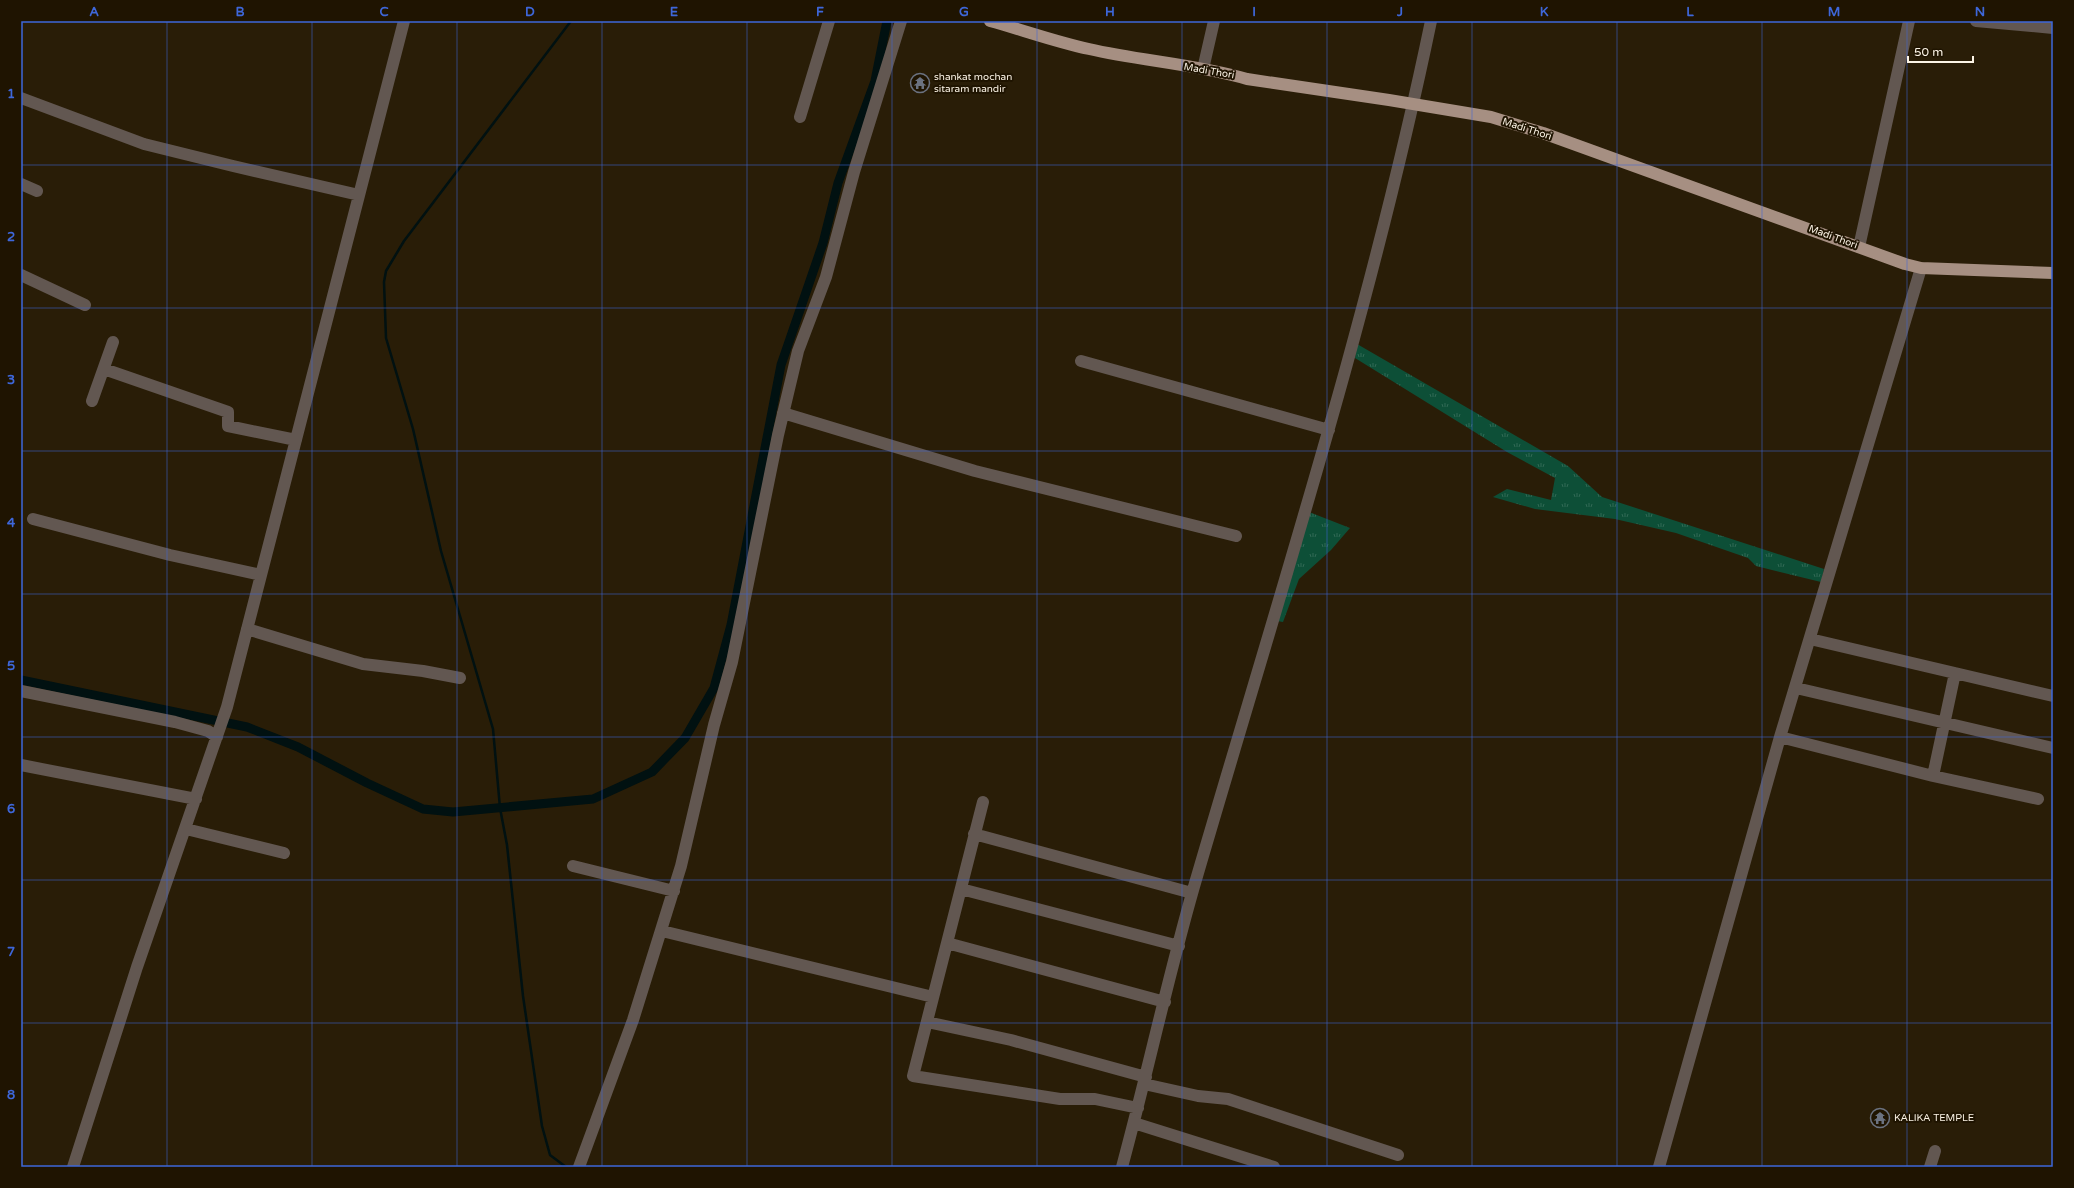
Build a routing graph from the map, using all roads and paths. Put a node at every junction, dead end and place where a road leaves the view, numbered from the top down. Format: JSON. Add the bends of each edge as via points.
{"nodes":[{"id":1,"x":404,"y":21,"type":"edge"},
{"id":2,"x":830,"y":21,"type":"edge"},
{"id":3,"x":902,"y":21,"type":"edge"},
{"id":4,"x":990,"y":21,"type":"edge"},
{"id":5,"x":1214,"y":21,"type":"edge"},
{"id":6,"x":1431,"y":21,"type":"edge"},
{"id":7,"x":1909,"y":21,"type":"edge"},
{"id":8,"x":1976,"y":21,"type":"edge"},
{"id":9,"x":2053,"y":28,"type":"edge"},
{"id":10,"x":1203,"y":69,"type":"junction"},
{"id":11,"x":21,"y":98,"type":"edge"},
{"id":12,"x":1414,"y":104,"type":"junction"},
{"id":13,"x":800,"y":117,"type":"dead end"},
{"id":14,"x":21,"y":184,"type":"edge"},
{"id":15,"x":37,"y":191,"type":"dead end"},
{"id":16,"x":359,"y":195,"type":"junction"},
{"id":17,"x":1859,"y":247,"type":"junction"},
{"id":18,"x":1921,"y":268,"type":"junction"},
{"id":19,"x":2053,"y":273,"type":"edge"},
{"id":20,"x":21,"y":275,"type":"edge"},
{"id":21,"x":85,"y":305,"type":"dead end"},
{"id":22,"x":113,"y":342,"type":"dead end"},
{"id":23,"x":1081,"y":361,"type":"dead end"},
{"id":24,"x":104,"y":369,"type":"junction"},
{"id":25,"x":92,"y":401,"type":"dead end"},
{"id":26,"x":783,"y":413,"type":"junction"},
{"id":27,"x":1328,"y":430,"type":"junction"},
{"id":28,"x":296,"y":440,"type":"junction"},
{"id":29,"x":33,"y":518,"type":"dead end"},
{"id":30,"x":1236,"y":536,"type":"dead end"},
{"id":31,"x":261,"y":575,"type":"junction"},
{"id":32,"x":247,"y":629,"type":"junction"},
{"id":33,"x":1810,"y":639,"type":"junction"},
{"id":34,"x":1955,"y":673,"type":"junction"},
{"id":35,"x":460,"y":678,"type":"dead end"},
{"id":36,"x":1796,"y":688,"type":"junction"},
{"id":37,"x":21,"y":691,"type":"edge"},
{"id":38,"x":2053,"y":696,"type":"edge"},
{"id":39,"x":1944,"y":723,"type":"junction"},
{"id":40,"x":218,"y":735,"type":"junction"},
{"id":41,"x":1780,"y":737,"type":"junction"},
{"id":42,"x":2053,"y":748,"type":"edge"},
{"id":43,"x":21,"y":765,"type":"edge"},
{"id":44,"x":1933,"y":776,"type":"junction"},
{"id":45,"x":196,"y":799,"type":"junction"},
{"id":46,"x":2038,"y":800,"type":"dead end"},
{"id":47,"x":983,"y":802,"type":"dead end"},
{"id":48,"x":186,"y":829,"type":"junction"},
{"id":49,"x":974,"y":834,"type":"junction"},
{"id":50,"x":284,"y":853,"type":"dead end"},
{"id":51,"x":573,"y":866,"type":"dead end"},
{"id":52,"x":961,"y":889,"type":"junction"},
{"id":53,"x":674,"y":891,"type":"junction"},
{"id":54,"x":1192,"y":893,"type":"junction"},
{"id":55,"x":662,"y":931,"type":"junction"},
{"id":56,"x":947,"y":943,"type":"junction"},
{"id":57,"x":1179,"y":946,"type":"junction"},
{"id":58,"x":933,"y":997,"type":"junction"},
{"id":59,"x":1165,"y":1002,"type":"junction"},
{"id":60,"x":927,"y":1022,"type":"junction"},
{"id":61,"x":1145,"y":1080,"type":"junction"},
{"id":62,"x":1138,"y":1108,"type":"junction"},
{"id":63,"x":1134,"y":1123,"type":"junction"},
{"id":64,"x":1935,"y":1151,"type":"dead end"},
{"id":65,"x":1398,"y":1155,"type":"dead end"},
{"id":66,"x":73,"y":1167,"type":"edge"},
{"id":67,"x":579,"y":1167,"type":"edge"},
{"id":68,"x":1122,"y":1167,"type":"edge"},
{"id":69,"x":1274,"y":1167,"type":"edge"},
{"id":70,"x":1658,"y":1167,"type":"edge"},
{"id":71,"x":1930,"y":1167,"type":"edge"}],
"edges":[{"from":1,"to":16,"type":"street"},
{"from":2,"to":13,"type":"street"},
{"from":3,"to":26,"type":"street","via":[[854,172],[826,277],[798,351]]},
{"from":4,"to":10,"type":"main road","name":"Madi Thori","via":[[1088,49]]},
{"from":5,"to":10,"type":"street"},
{"from":6,"to":12,"type":"street"},
{"from":7,"to":17,"type":"street"},
{"from":8,"to":9,"type":"street"},
{"from":10,"to":12,"type":"main road","name":"Madi Thori","via":[[1247,79]]},
{"from":11,"to":16,"type":"street","via":[[144,144]]},
{"from":12,"to":17,"type":"main road","name":"Madi Thori","via":[[1491,117]]},
{"from":12,"to":27,"type":"street"},
{"from":14,"to":15,"type":"street"},
{"from":16,"to":28,"type":"street"},
{"from":17,"to":18,"type":"main road","name":"Madi Thori"},
{"from":18,"to":19,"type":"main road","name":"Madi Thori"},
{"from":18,"to":33,"type":"street"},
{"from":20,"to":21,"type":"street"},
{"from":22,"to":24,"type":"street"},
{"from":23,"to":27,"type":"street"},
{"from":24,"to":25,"type":"street"},
{"from":24,"to":28,"type":"street","via":[[228,412],[228,426]]},
{"from":26,"to":30,"type":"street","via":[[975,471]]},
{"from":26,"to":53,"type":"street","via":[[732,662]]},
{"from":27,"to":54,"type":"street"},
{"from":28,"to":31,"type":"street"},
{"from":29,"to":31,"type":"street","via":[[170,555]]},
{"from":31,"to":32,"type":"street"},
{"from":32,"to":35,"type":"street","via":[[363,664]]},
{"from":32,"to":40,"type":"street"},
{"from":33,"to":34,"type":"street"},
{"from":33,"to":36,"type":"street"},
{"from":34,"to":38,"type":"street"},
{"from":34,"to":39,"type":"street"},
{"from":36,"to":39,"type":"street"},
{"from":36,"to":41,"type":"street"},
{"from":37,"to":40,"type":"street","via":[[175,722]]},
{"from":39,"to":42,"type":"street"},
{"from":39,"to":44,"type":"street"},
{"from":40,"to":45,"type":"street"},
{"from":41,"to":44,"type":"street"},
{"from":41,"to":70,"type":"street"},
{"from":43,"to":45,"type":"street"},
{"from":44,"to":46,"type":"street"},
{"from":45,"to":48,"type":"street"},
{"from":47,"to":49,"type":"street"},
{"from":48,"to":50,"type":"street"},
{"from":48,"to":66,"type":"street","via":[[137,967]]},
{"from":49,"to":52,"type":"street"},
{"from":49,"to":54,"type":"street"},
{"from":51,"to":53,"type":"street"},
{"from":52,"to":56,"type":"street"},
{"from":52,"to":57,"type":"street"},
{"from":53,"to":55,"type":"street"},
{"from":54,"to":57,"type":"street"},
{"from":55,"to":58,"type":"street"},
{"from":55,"to":67,"type":"street","via":[[633,1020]]},
{"from":56,"to":58,"type":"street"},
{"from":56,"to":59,"type":"street"},
{"from":57,"to":59,"type":"street"},
{"from":58,"to":60,"type":"street"},
{"from":59,"to":61,"type":"street"},
{"from":60,"to":61,"type":"street","via":[[1011,1040]]},
{"from":60,"to":62,"type":"street","via":[[914,1076],[1060,1099],[1095,1098]]},
{"from":61,"to":62,"type":"street"},
{"from":61,"to":65,"type":"street","via":[[1198,1096],[1228,1099]]},
{"from":62,"to":63,"type":"street"},
{"from":63,"to":68,"type":"street"},
{"from":63,"to":69,"type":"street"},
{"from":64,"to":71,"type":"street"}]}
